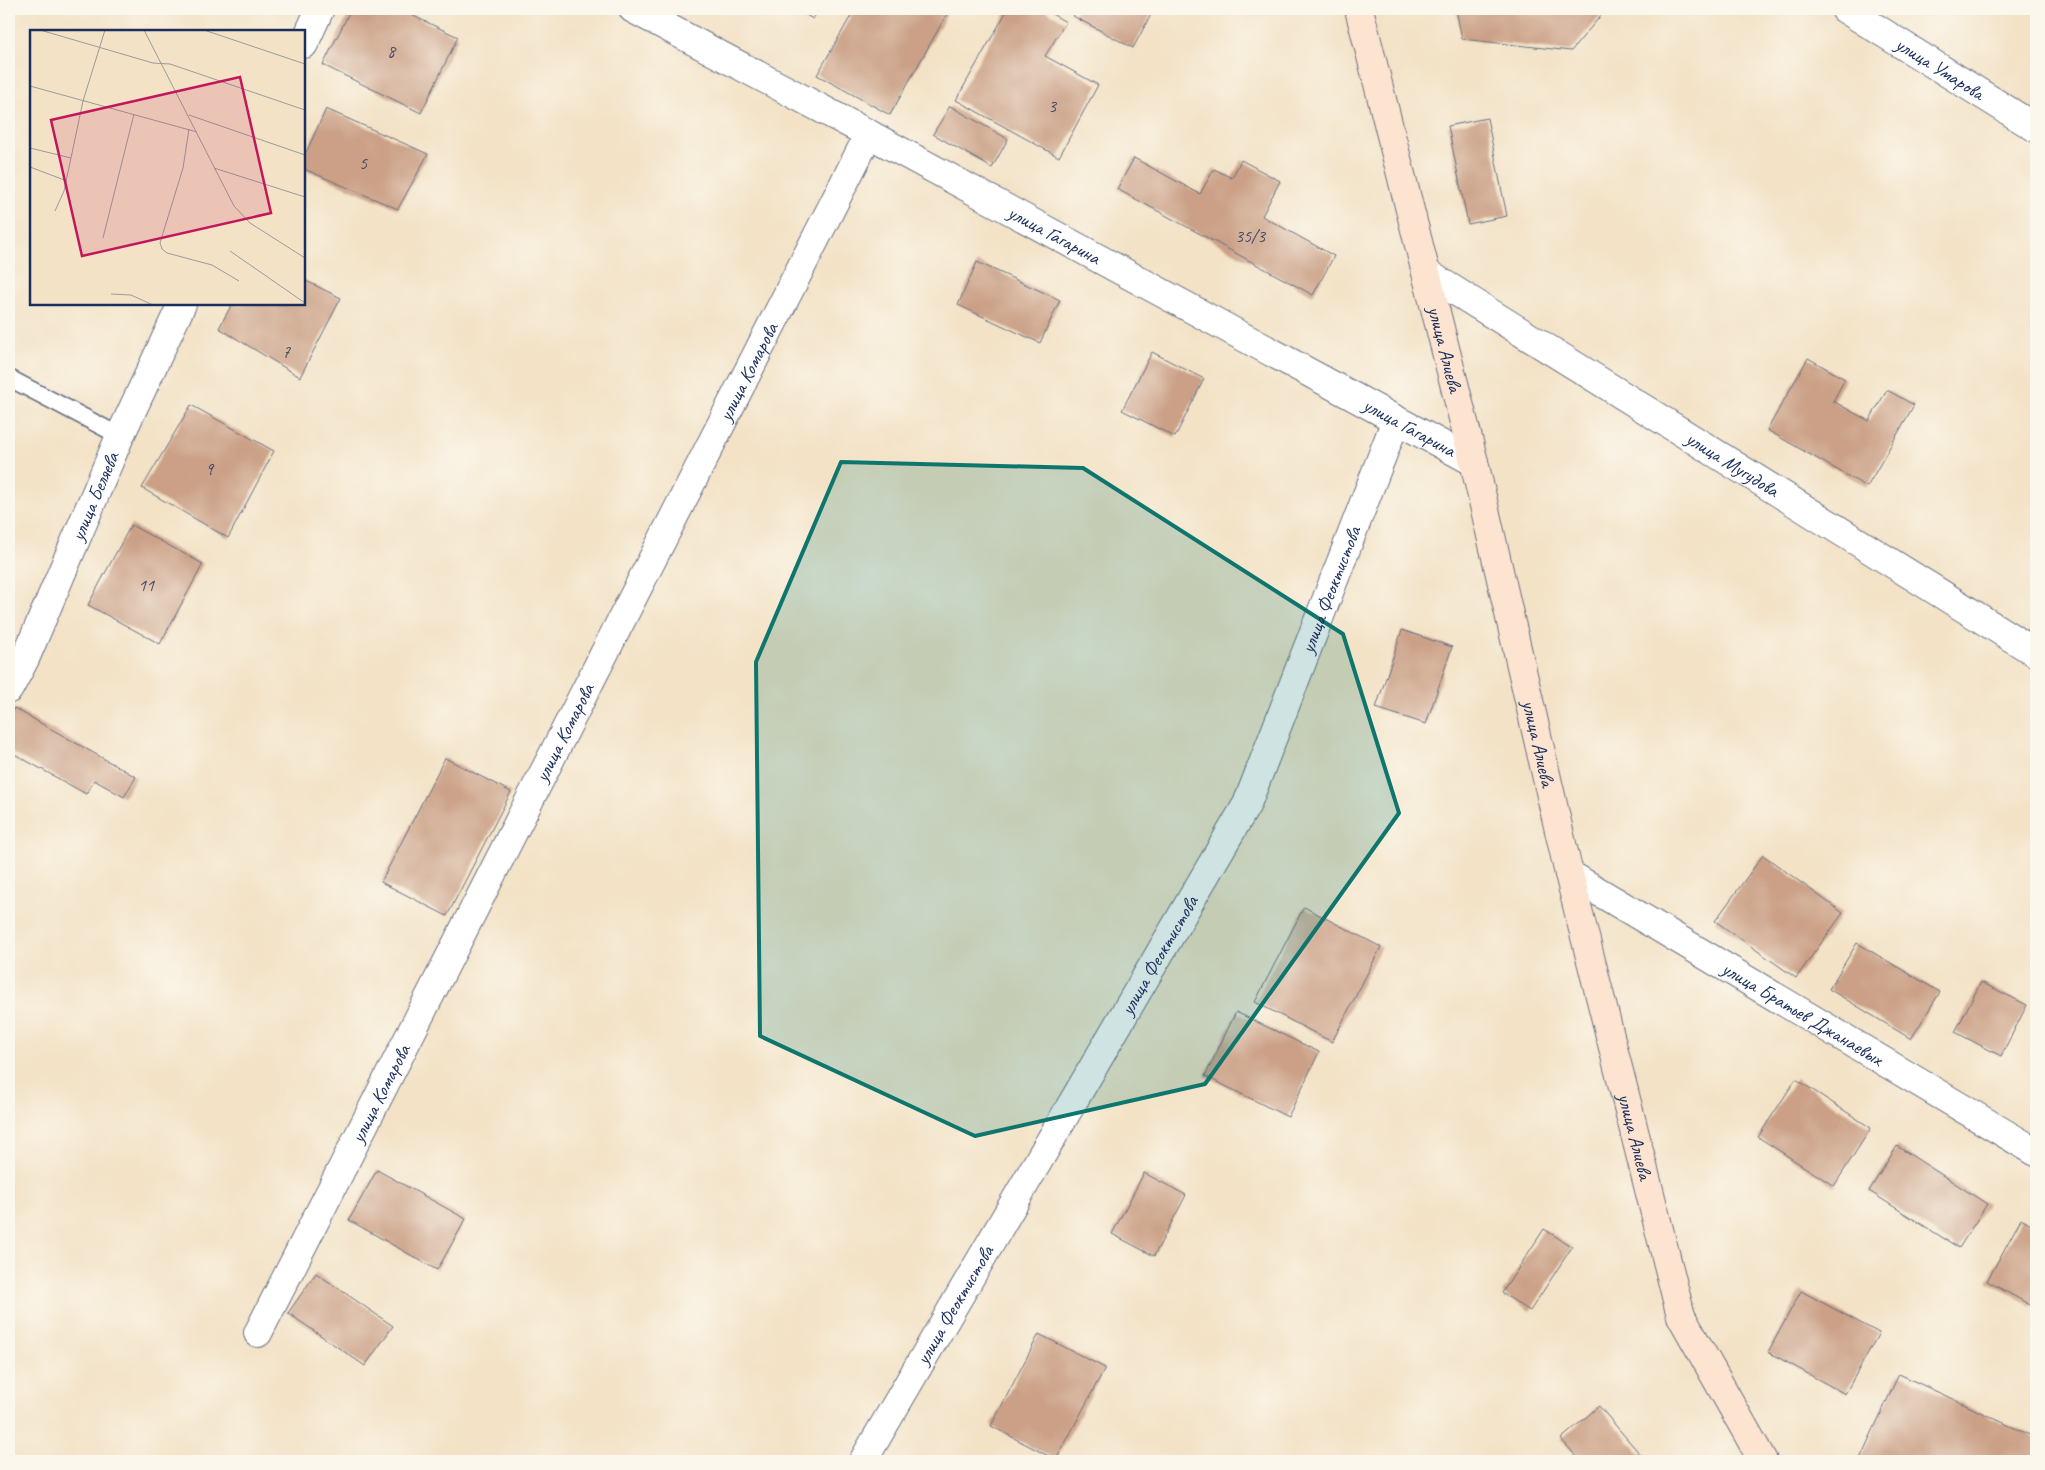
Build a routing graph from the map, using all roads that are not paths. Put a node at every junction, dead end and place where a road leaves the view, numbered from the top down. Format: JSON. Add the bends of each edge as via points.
{"nodes":[{"id":1,"x":320,"y":9,"type":"edge"},
{"id":2,"x":633,"y":9,"type":"edge"},
{"id":3,"x":1359,"y":9,"type":"edge"},
{"id":4,"x":1846,"y":9,"type":"edge"},
{"id":5,"x":305,"y":42,"type":"edge"},
{"id":6,"x":2036,"y":128,"type":"edge"},
{"id":7,"x":869,"y":134,"type":"junction"},
{"id":8,"x":1428,"y":274,"type":"junction"},
{"id":9,"x":182,"y":305,"type":"edge"},
{"id":10,"x":9,"y":378,"type":"edge"},
{"id":11,"x":1396,"y":420,"type":"junction"},
{"id":12,"x":120,"y":436,"type":"junction"},
{"id":13,"x":1474,"y":462,"type":"junction"},
{"id":14,"x":2036,"y":653,"type":"edge"},
{"id":15,"x":17,"y":654,"type":"edge"},
{"id":16,"x":9,"y":689,"type":"edge"},
{"id":17,"x":1569,"y":874,"type":"junction"},
{"id":18,"x":2036,"y":1152,"type":"edge"},
{"id":19,"x":258,"y":1333,"type":"dead end"},
{"id":20,"x":863,"y":1461,"type":"edge"},
{"id":21,"x":1762,"y":1461,"type":"edge"}],
"edges":[{"from":1,"to":5,"type":"street"},
{"from":2,"to":7,"type":"street","name":"улица Гагарина"},
{"from":3,"to":8,"type":"street","name":"улица Алиева"},
{"from":4,"to":6,"type":"street","name":"улица Умарова"},
{"from":7,"to":11,"type":"street","name":"улица Гагарина"},
{"from":7,"to":19,"type":"street","name":"улица Комарова"},
{"from":8,"to":13,"type":"street","name":"улица Алиева"},
{"from":8,"to":14,"type":"street","name":"улица Мугудова"},
{"from":9,"to":12,"type":"street","name":"улица Беляева"},
{"from":10,"to":12,"type":"lane"},
{"from":11,"to":13,"type":"street","name":"улица Гагарина"},
{"from":11,"to":20,"type":"street","name":"улица Феоктистова","via":[[1247,804]]},
{"from":12,"to":15,"type":"street","name":"улица Беляева"},
{"from":13,"to":17,"type":"street","name":"улица Алиева"},
{"from":15,"to":16,"type":"street","name":"улица Беляева"},
{"from":17,"to":18,"type":"street","name":"улица Братьев Джанаевых"},
{"from":17,"to":21,"type":"street","name":"улица Алиева","via":[[1681,1316]]}]}
